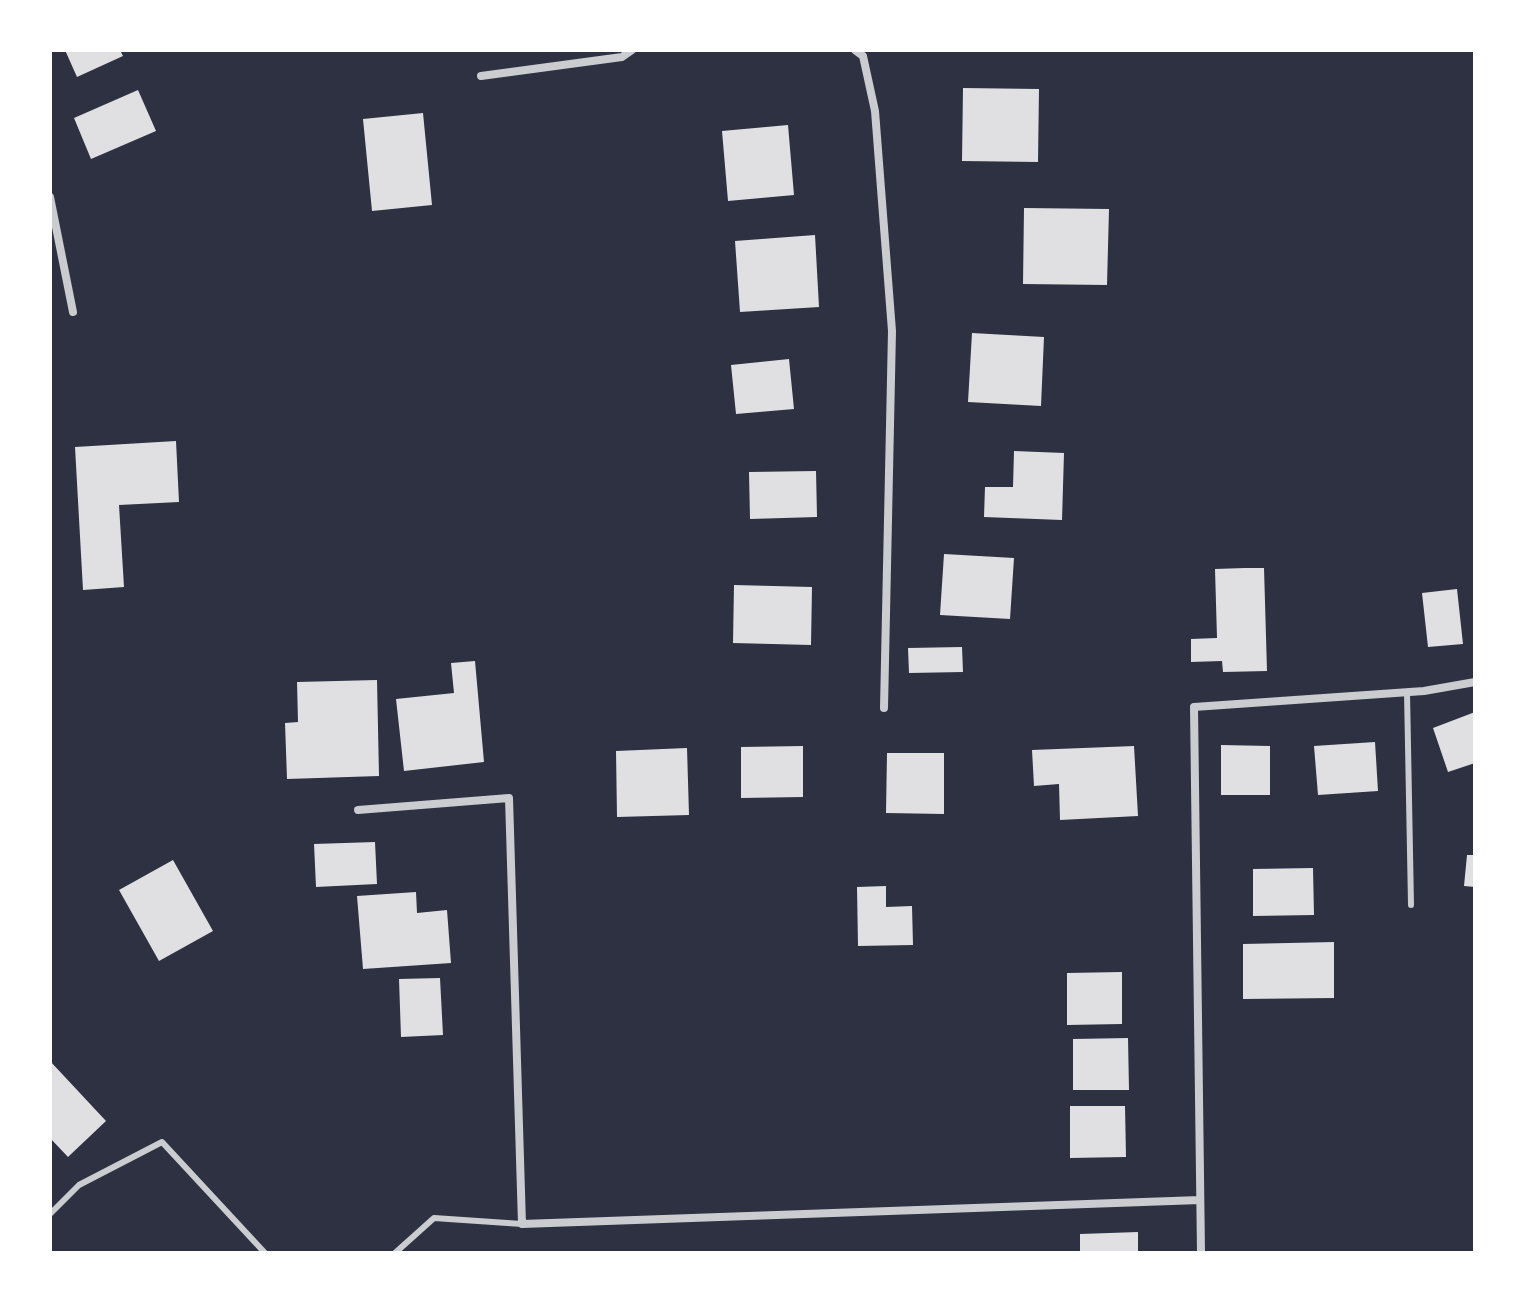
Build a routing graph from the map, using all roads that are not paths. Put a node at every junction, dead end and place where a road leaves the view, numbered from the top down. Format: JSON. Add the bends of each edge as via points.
{"nodes":[{"id":1,"x":632,"y":50,"type":"edge"},
{"id":2,"x":855,"y":50,"type":"edge"},
{"id":3,"x":481,"y":76,"type":"dead end"},
{"id":4,"x":50,"y":197,"type":"edge"},
{"id":5,"x":73,"y":312,"type":"dead end"},
{"id":6,"x":1475,"y":682,"type":"edge"},
{"id":7,"x":1407,"y":692,"type":"junction"},
{"id":8,"x":884,"y":708,"type":"dead end"},
{"id":9,"x":358,"y":810,"type":"dead end"},
{"id":10,"x":1411,"y":905,"type":"dead end"},
{"id":11,"x":1200,"y":1200,"type":"junction"},
{"id":12,"x":50,"y":1214,"type":"edge"},
{"id":13,"x":522,"y":1224,"type":"junction"},
{"id":14,"x":265,"y":1253,"type":"edge"},
{"id":15,"x":395,"y":1253,"type":"edge"},
{"id":16,"x":1201,"y":1253,"type":"edge"}],
"edges":[{"from":1,"to":3,"type":"street","via":[[622,57]]},
{"from":2,"to":8,"type":"street","via":[[863,56],[875,111],[892,331]]},
{"from":4,"to":5,"type":"street"},
{"from":6,"to":7,"type":"street"},
{"from":7,"to":10,"type":"lane"},
{"from":7,"to":11,"type":"street","via":[[1194,707]]},
{"from":9,"to":13,"type":"street","via":[[509,798]]},
{"from":11,"to":13,"type":"street"},
{"from":11,"to":16,"type":"street"},
{"from":12,"to":14,"type":"lane","via":[[79,1185],[162,1142]]},
{"from":13,"to":15,"type":"lane","via":[[434,1218]]}]}
